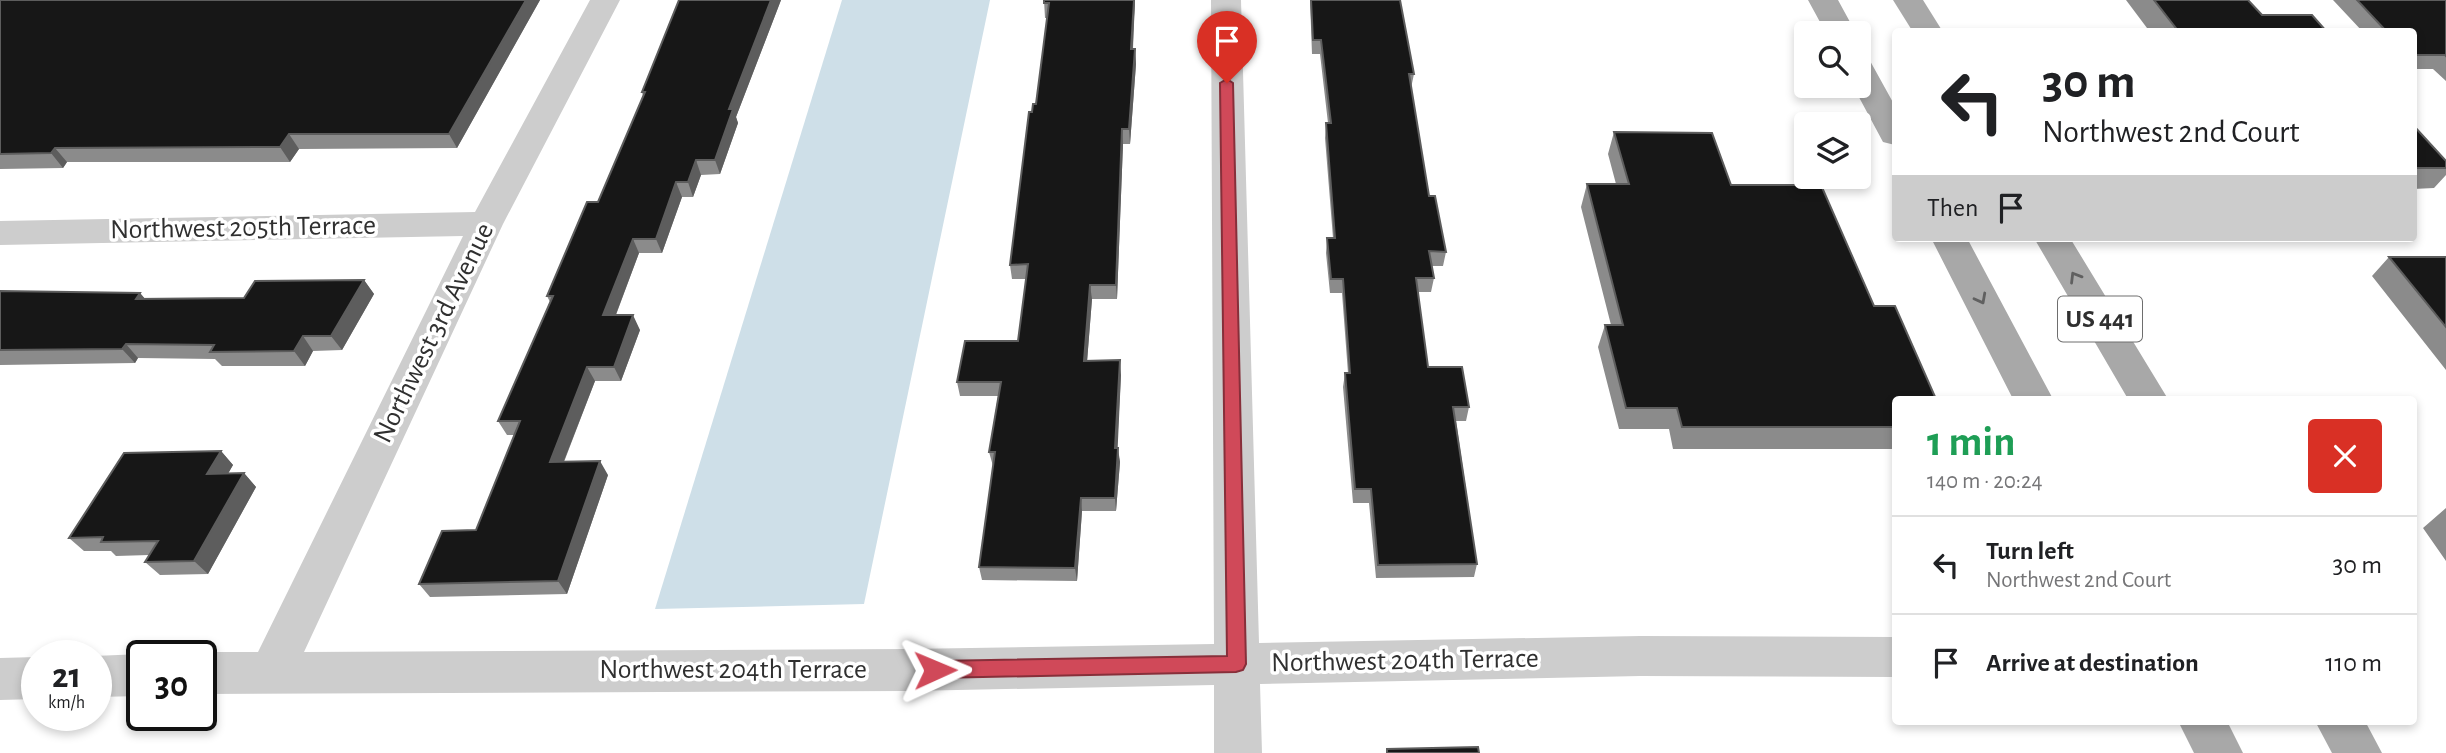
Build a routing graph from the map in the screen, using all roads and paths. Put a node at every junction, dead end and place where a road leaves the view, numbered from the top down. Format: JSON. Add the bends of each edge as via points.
{"nodes":[{"id":1,"x":605,"y":0,"type":"edge"},
{"id":2,"x":1226,"y":0,"type":"edge"},
{"id":3,"x":1823,"y":0,"type":"edge"},
{"id":4,"x":1909,"y":0,"type":"edge"},
{"id":5,"x":1834,"y":21,"type":"edge"},
{"id":6,"x":1926,"y":28,"type":"edge"},
{"id":7,"x":1871,"y":90,"type":"edge"},
{"id":8,"x":1892,"y":129,"type":"edge"},
{"id":9,"x":486,"y":224,"type":"junction"},
{"id":10,"x":0,"y":233,"type":"edge"},
{"id":11,"x":1951,"y":242,"type":"edge"},
{"id":12,"x":2054,"y":242,"type":"edge"},
{"id":13,"x":2031,"y":396,"type":"edge"},
{"id":14,"x":2146,"y":396,"type":"edge"},
{"id":15,"x":1892,"y":657,"type":"edge"},
{"id":16,"x":1236,"y":664,"type":"junction"},
{"id":17,"x":272,"y":671,"type":"junction"},
{"id":18,"x":217,"y":673,"type":"edge"},
{"id":19,"x":21,"y":678,"type":"edge"},
{"id":20,"x":0,"y":679,"type":"edge"},
{"id":21,"x":2204,"y":725,"type":"edge"},
{"id":22,"x":2341,"y":725,"type":"edge"},
{"id":23,"x":1238,"y":753,"type":"edge"},
{"id":24,"x":2219,"y":753,"type":"edge"},
{"id":25,"x":2358,"y":753,"type":"edge"}],
"edges":[{"from":1,"to":9,"type":"street","name":"Northwest 3rd Avenue"},
{"from":2,"to":16,"type":"street"},
{"from":3,"to":5,"type":"main road"},
{"from":4,"to":6,"type":"main road"},
{"from":7,"to":8,"type":"main road"},
{"from":9,"to":10,"type":"street","name":"Northwest 205th Terrace"},
{"from":9,"to":17,"type":"street","name":"Northwest 3rd Avenue"},
{"from":11,"to":13,"type":"main road","one_way":true},
{"from":14,"to":12,"type":"main road","number":"US 441","one_way":true},
{"from":15,"to":16,"type":"street","name":"Northwest 204th Terrace","via":[[1640,656]]},
{"from":16,"to":17,"type":"street","name":"Northwest 204th Terrace","via":[[908,670]]},
{"from":16,"to":23,"type":"street"},
{"from":17,"to":18,"type":"street","name":"Northwest 204th Terrace"},
{"from":19,"to":20,"type":"street"},
{"from":21,"to":24,"type":"main road"},
{"from":22,"to":25,"type":"main road"}]}
